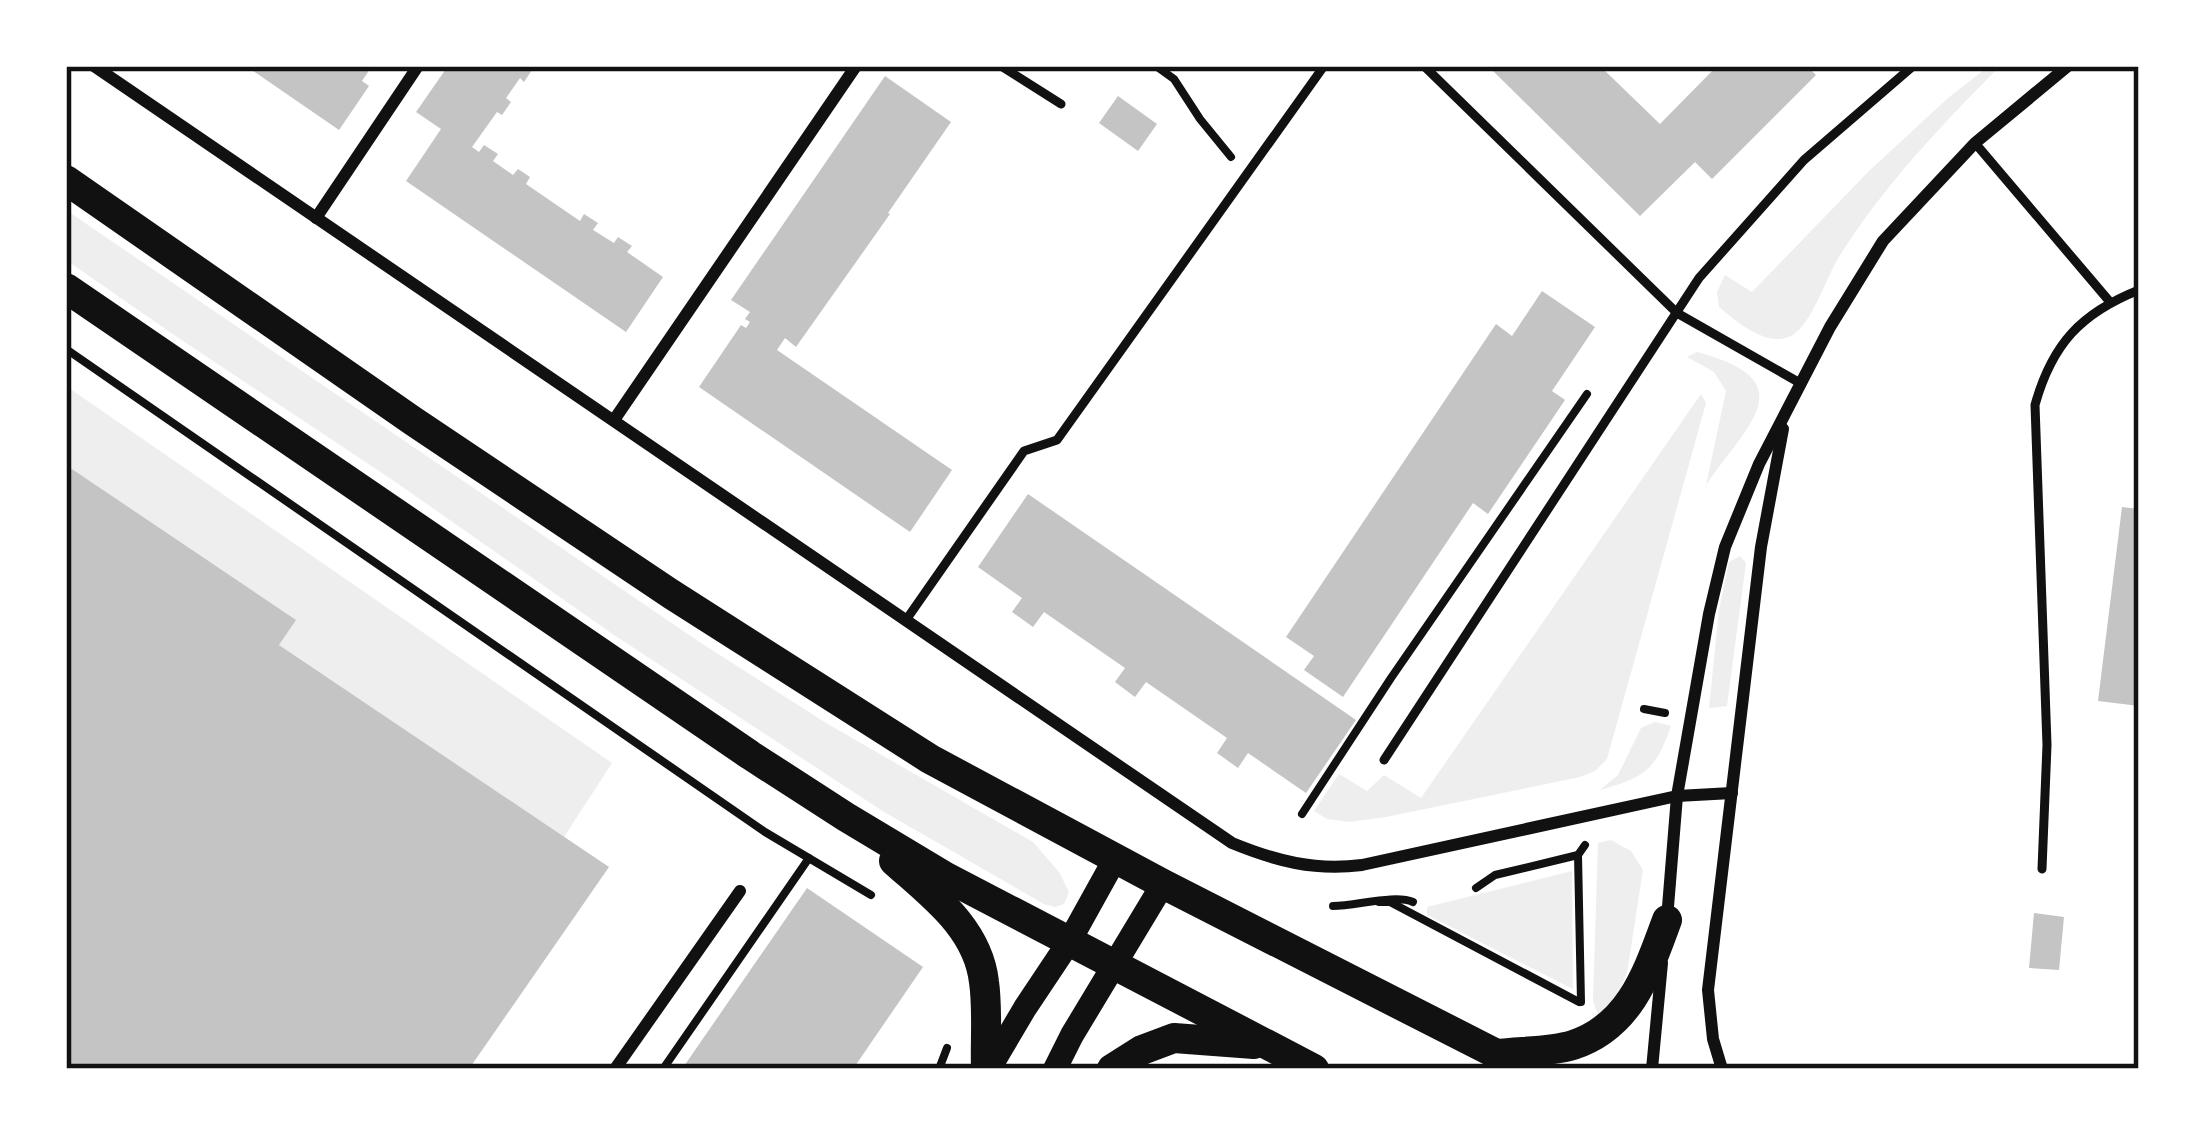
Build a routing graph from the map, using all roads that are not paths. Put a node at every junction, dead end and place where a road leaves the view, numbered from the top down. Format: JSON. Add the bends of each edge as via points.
{"nodes":[{"id":1,"x":94,"y":66,"type":"edge"},
{"id":2,"x":418,"y":66,"type":"edge"},
{"id":3,"x":856,"y":66,"type":"edge"},
{"id":4,"x":1001,"y":66,"type":"edge"},
{"id":5,"x":1324,"y":66,"type":"edge"},
{"id":6,"x":1424,"y":66,"type":"edge"},
{"id":7,"x":1913,"y":66,"type":"edge"},
{"id":8,"x":2068,"y":66,"type":"edge"},
{"id":9,"x":1061,"y":104,"type":"dead end"},
{"id":10,"x":1976,"y":143,"type":"junction"},
{"id":11,"x":66,"y":180,"type":"edge"},
{"id":12,"x":316,"y":218,"type":"junction"},
{"id":13,"x":66,"y":288,"type":"edge"},
{"id":14,"x":2139,"y":290,"type":"edge"},
{"id":15,"x":2110,"y":302,"type":"junction"},
{"id":16,"x":1677,"y":314,"type":"junction"},
{"id":17,"x":1800,"y":383,"type":"junction"},
{"id":18,"x":1788,"y":404,"type":"junction"},
{"id":19,"x":614,"y":420,"type":"junction"},
{"id":20,"x":906,"y":620,"type":"junction"},
{"id":21,"x":1384,"y":760,"type":"dead end"},
{"id":22,"x":1732,"y":793,"type":"junction"},
{"id":23,"x":1677,"y":796,"type":"junction"},
{"id":24,"x":845,"y":817,"type":"junction"},
{"id":25,"x":1114,"y":859,"type":"junction"},
{"id":26,"x":2042,"y":869,"type":"dead end"},
{"id":27,"x":1163,"y":884,"type":"junction"},
{"id":28,"x":740,"y":891,"type":"dead end"},
{"id":29,"x":1667,"y":920,"type":"junction"},
{"id":30,"x":1069,"y":942,"type":"junction"},
{"id":31,"x":1116,"y":966,"type":"junction"},
{"id":32,"x":1266,"y":1045,"type":"junction"},
{"id":33,"x":1493,"y":1054,"type":"junction"},
{"id":34,"x":615,"y":1069,"type":"edge"},
{"id":35,"x":988,"y":1069,"type":"edge"},
{"id":36,"x":1055,"y":1069,"type":"edge"},
{"id":37,"x":1112,"y":1069,"type":"edge"},
{"id":38,"x":1315,"y":1069,"type":"edge"},
{"id":39,"x":1526,"y":1069,"type":"edge"},
{"id":40,"x":1652,"y":1069,"type":"edge"},
{"id":41,"x":1722,"y":1069,"type":"edge"}],
"edges":[{"from":1,"to":12,"type":"street"},
{"from":2,"to":12,"type":"street"},
{"from":3,"to":19,"type":"street"},
{"from":4,"to":9,"type":"lane"},
{"from":5,"to":20,"type":"lane","via":[[1058,440],[1024,451]]},
{"from":6,"to":16,"type":"lane"},
{"from":7,"to":16,"type":"lane","via":[[1804,160]]},
{"from":8,"to":10,"type":"street"},
{"from":10,"to":15,"type":"lane"},
{"from":10,"to":17,"type":"street","via":[[1883,241]]},
{"from":11,"to":25,"type":"main road","via":[[778,664]]},
{"from":12,"to":19,"type":"street"},
{"from":13,"to":24,"type":"main road"},
{"from":14,"to":15,"type":"lane"},
{"from":15,"to":26,"type":"lane","via":[[2069,334],[2035,405],[2047,745]]},
{"from":16,"to":17,"type":"lane"},
{"from":16,"to":21,"type":"lane"},
{"from":17,"to":18,"type":"street"},
{"from":18,"to":22,"type":"street"},
{"from":18,"to":23,"type":"street","via":[[1725,547]]},
{"from":19,"to":20,"type":"street"},
{"from":20,"to":23,"type":"street","via":[[1232,843],[1274,860],[1362,866]]},
{"from":22,"to":23,"type":"street"},
{"from":22,"to":41,"type":"street","via":[[1708,990]]},
{"from":23,"to":29,"type":"street"},
{"from":24,"to":30,"type":"main road"},
{"from":24,"to":35,"type":"main road","via":[[954,916],[978,954]]},
{"from":25,"to":27,"type":"main road"},
{"from":25,"to":30,"type":"main road"},
{"from":27,"to":31,"type":"main road"},
{"from":27,"to":33,"type":"main road"},
{"from":28,"to":34,"type":"street"},
{"from":29,"to":33,"type":"main road","via":[[1642,986],[1614,1022],[1572,1045]]},
{"from":29,"to":40,"type":"street"},
{"from":30,"to":31,"type":"main road"},
{"from":30,"to":35,"type":"main road"},
{"from":31,"to":32,"type":"main road"},
{"from":31,"to":36,"type":"main road"},
{"from":32,"to":37,"type":"main road","via":[[1174,1038]]},
{"from":32,"to":38,"type":"main road"},
{"from":33,"to":39,"type":"main road"}]}
